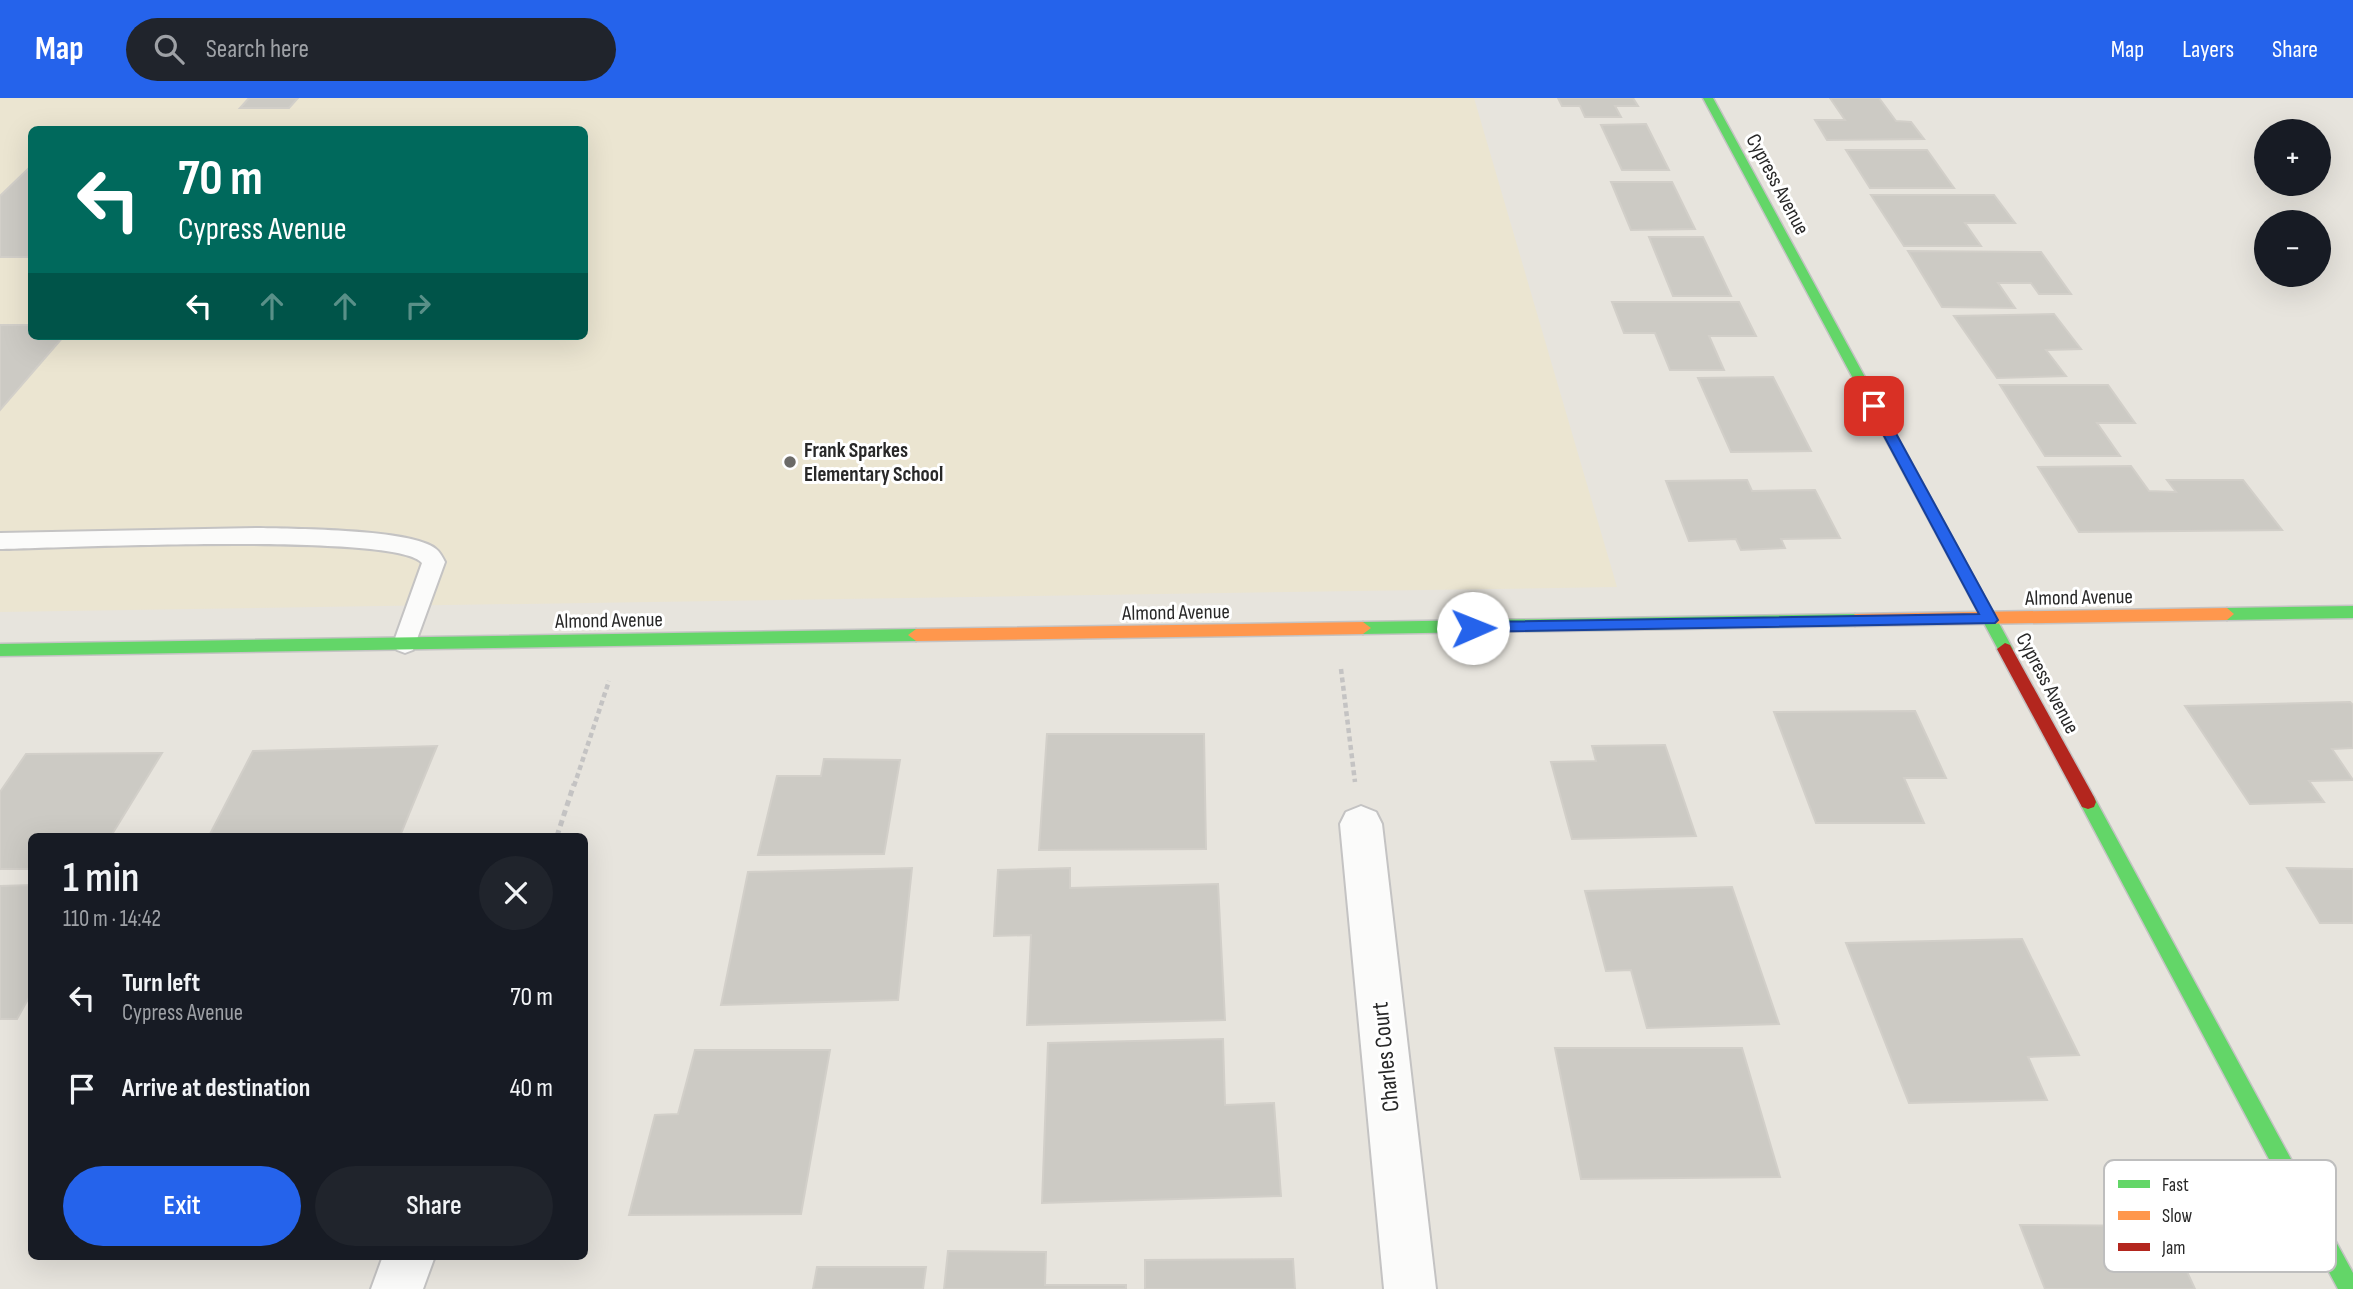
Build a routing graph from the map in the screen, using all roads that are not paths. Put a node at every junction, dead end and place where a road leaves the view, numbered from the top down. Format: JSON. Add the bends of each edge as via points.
{"nodes":[{"id":1,"x":1708,"y":98,"type":"edge"},
{"id":2,"x":0,"y":541,"type":"edge"},
{"id":3,"x":2353,"y":612,"type":"edge"},
{"id":4,"x":1990,"y":620,"type":"junction"},
{"id":5,"x":405,"y":644,"type":"junction"},
{"id":6,"x":0,"y":650,"type":"edge"},
{"id":7,"x":1361,"y":824,"type":"road end"},
{"id":8,"x":2281,"y":1160,"type":"edge"},
{"id":9,"x":408,"y":1260,"type":"edge"},
{"id":10,"x":2336,"y":1263,"type":"edge"},
{"id":11,"x":397,"y":1289,"type":"edge"},
{"id":12,"x":1410,"y":1289,"type":"edge"},
{"id":13,"x":2350,"y":1289,"type":"edge"}],
"edges":[{"from":1,"to":4,"type":"street","name":"Cypress Avenue"},
{"from":2,"to":5,"type":"lane","via":[[260,536],[355,539],[408,547],[427,553],[434,562]]},
{"from":3,"to":4,"type":"street","name":"Almond Avenue"},
{"from":4,"to":5,"type":"street","name":"Almond Avenue"},
{"from":4,"to":8,"type":"street","name":"Cypress Avenue"},
{"from":5,"to":6,"type":"street","name":"Almond Avenue"},
{"from":7,"to":12,"type":"street","name":"Charles Court"},
{"from":9,"to":11,"type":"street"},
{"from":10,"to":13,"type":"street","name":"Cypress Avenue"}]}
